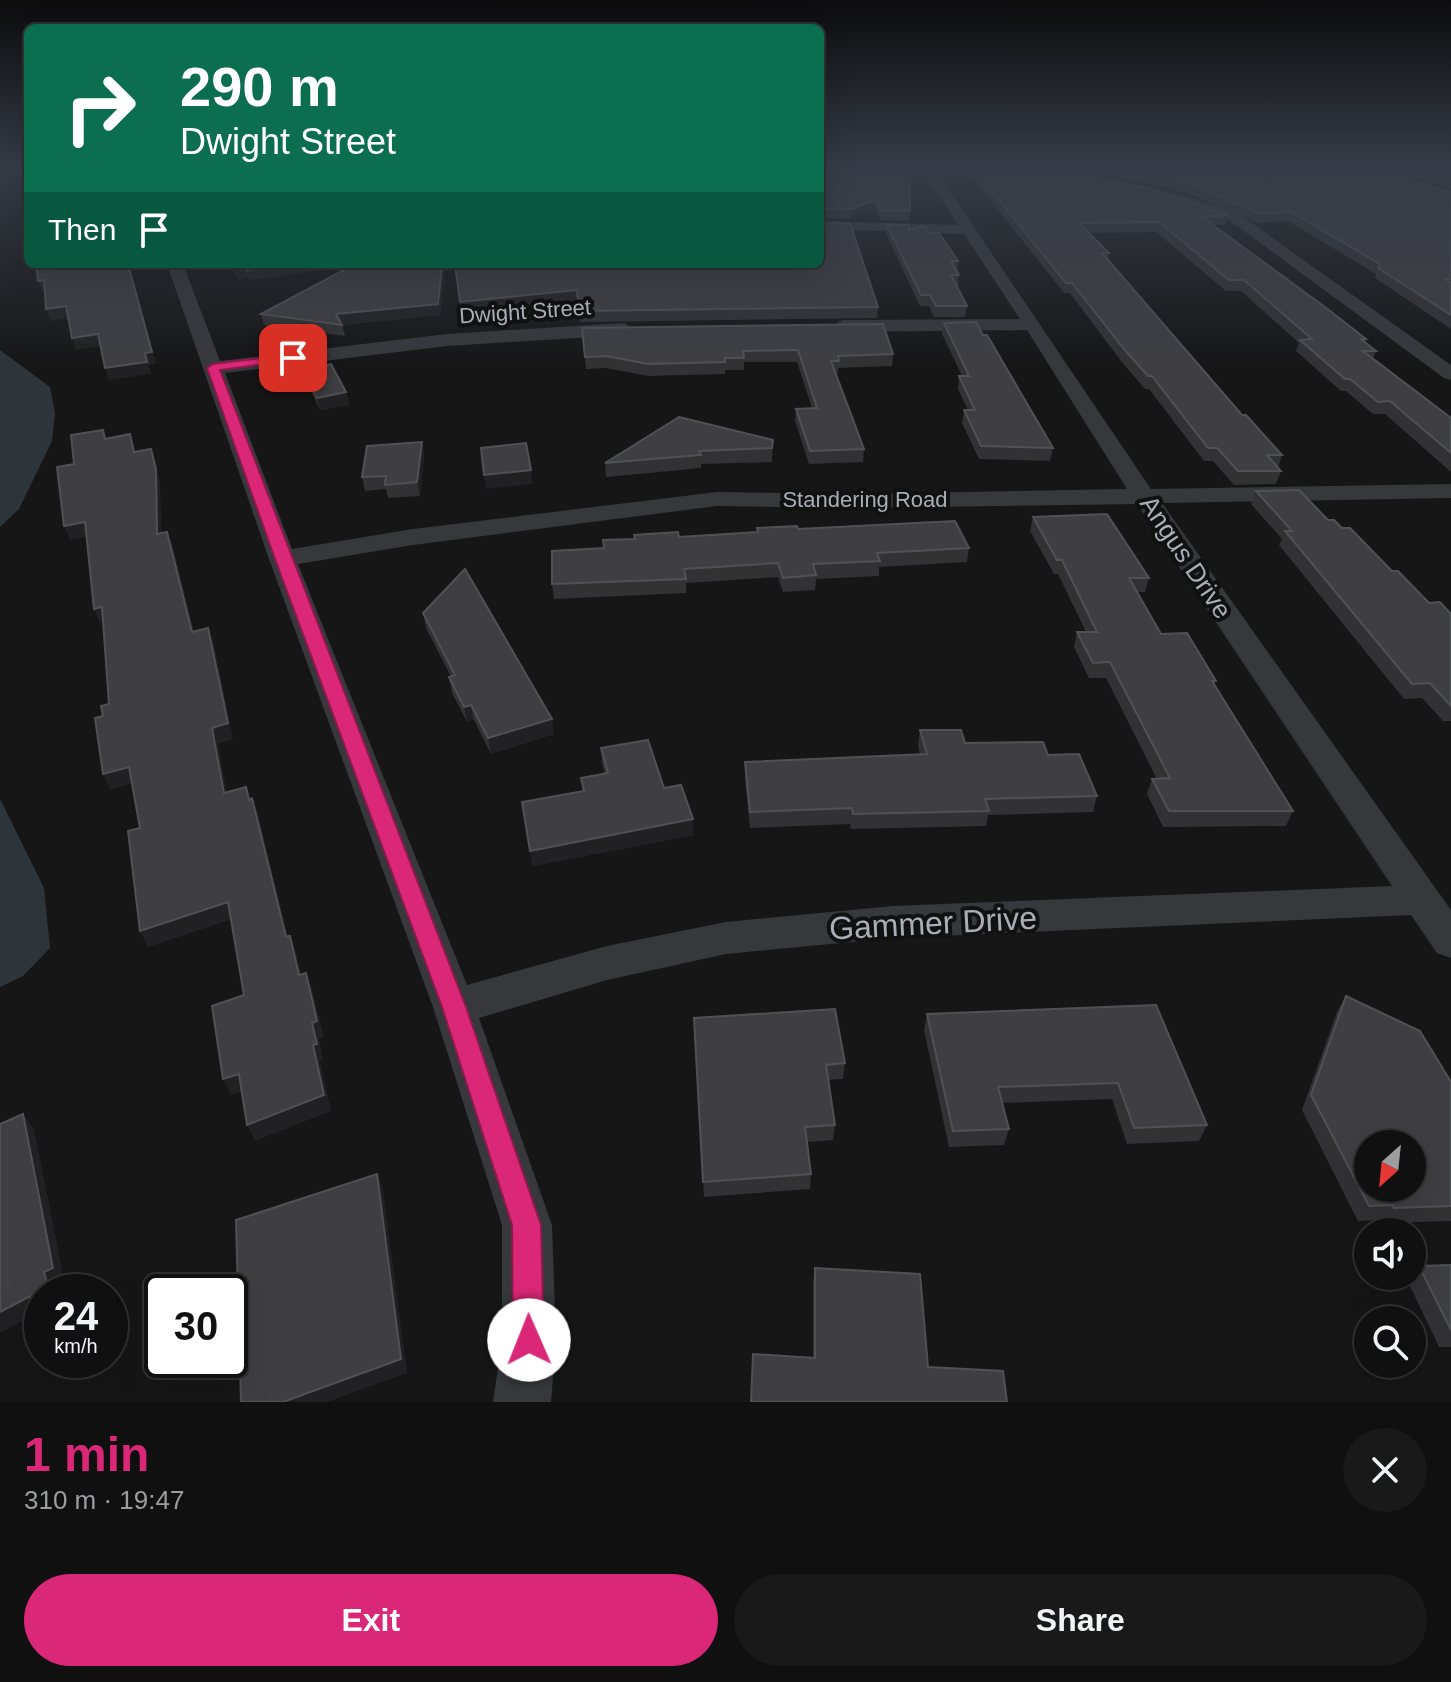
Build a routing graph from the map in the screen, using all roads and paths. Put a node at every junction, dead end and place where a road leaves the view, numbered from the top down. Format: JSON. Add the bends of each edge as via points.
{"nodes":[{"id":1,"x":972,"y":233,"type":"edge"},
{"id":2,"x":1257,"y":233,"type":"edge"},
{"id":3,"x":176,"y":268,"type":"edge"},
{"id":4,"x":1033,"y":324,"type":"junction"},
{"id":5,"x":830,"y":326,"type":"edge"},
{"id":6,"x":646,"y":329,"type":"edge"},
{"id":7,"x":213,"y":368,"type":"junction"},
{"id":8,"x":1451,"y":374,"type":"edge"},
{"id":9,"x":1451,"y":491,"type":"edge"},
{"id":10,"x":1144,"y":496,"type":"junction"},
{"id":11,"x":282,"y":559,"type":"junction"},
{"id":12,"x":1422,"y":900,"type":"junction"},
{"id":13,"x":1451,"y":942,"type":"edge"},
{"id":14,"x":454,"y":1007,"type":"junction"},
{"id":15,"x":522,"y":1402,"type":"edge"}],
"edges":[{"from":1,"to":4,"type":"street","name":"Angus Drive"},
{"from":2,"to":8,"type":"street"},
{"from":3,"to":7,"type":"street"},
{"from":4,"to":5,"type":"street"},
{"from":4,"to":10,"type":"street","name":"Angus Drive"},
{"from":6,"to":7,"type":"street","name":"Dwight Street","via":[[447,340]]},
{"from":7,"to":11,"type":"street"},
{"from":9,"to":10,"type":"street","name":"Standering Road"},
{"from":10,"to":11,"type":"street","name":"Standering Road","via":[[717,499]]},
{"from":10,"to":12,"type":"street","name":"Angus Drive"},
{"from":11,"to":14,"type":"street"},
{"from":12,"to":13,"type":"street","name":"Angus Drive"},
{"from":12,"to":14,"type":"street","name":"Gammer Drive","via":[[893,922],[726,938],[607,963]]},
{"from":14,"to":15,"type":"street","via":[[527,1225],[529,1340]]}]}
